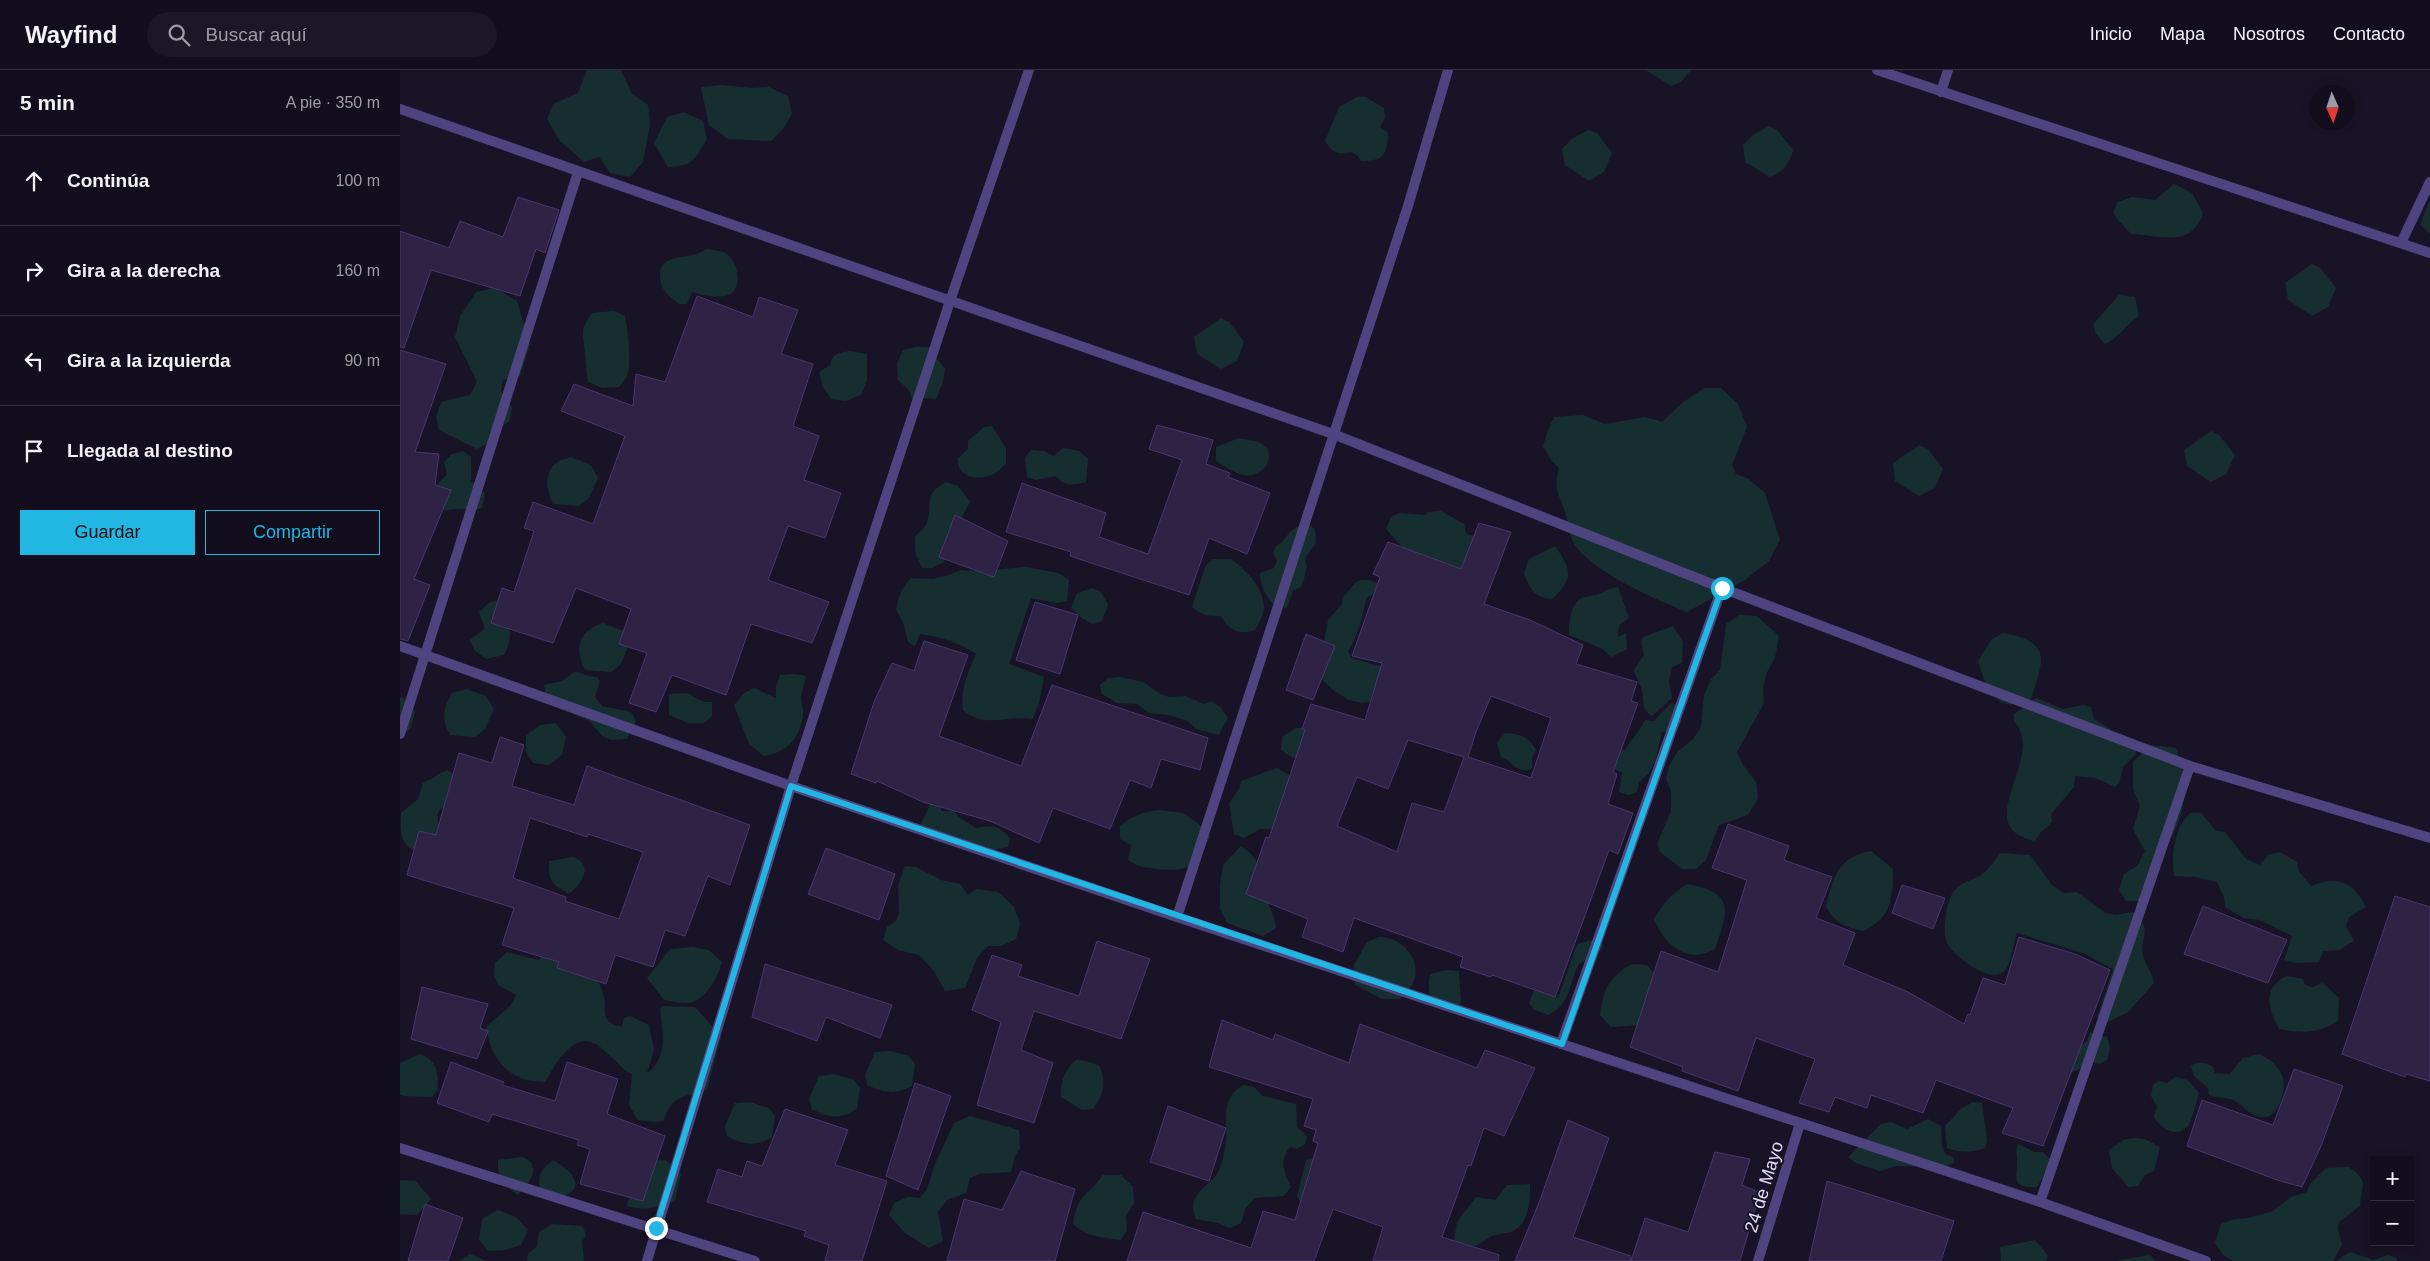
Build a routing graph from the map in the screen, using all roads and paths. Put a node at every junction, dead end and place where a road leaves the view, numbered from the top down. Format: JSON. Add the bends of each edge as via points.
{"nodes":[{"id":1,"x":1029,"y":70,"type":"edge"},
{"id":2,"x":1448,"y":70,"type":"edge"},
{"id":3,"x":1877,"y":70,"type":"edge"},
{"id":4,"x":1948,"y":70,"type":"edge"},
{"id":5,"x":1941,"y":92,"type":"junction"},
{"id":6,"x":400,"y":109,"type":"edge"},
{"id":7,"x":578,"y":172,"type":"junction"},
{"id":8,"x":2430,"y":182,"type":"edge"},
{"id":9,"x":2401,"y":243,"type":"junction"},
{"id":10,"x":2430,"y":252,"type":"edge"},
{"id":11,"x":950,"y":301,"type":"junction"},
{"id":12,"x":1333,"y":434,"type":"junction"},
{"id":13,"x":1722,"y":588,"type":"junction"},
{"id":14,"x":400,"y":646,"type":"edge"},
{"id":15,"x":426,"y":655,"type":"junction"},
{"id":16,"x":400,"y":734,"type":"edge"},
{"id":17,"x":2190,"y":766,"type":"junction"},
{"id":18,"x":791,"y":786,"type":"junction"},
{"id":19,"x":2430,"y":838,"type":"edge"},
{"id":20,"x":1177,"y":917,"type":"junction"},
{"id":21,"x":1562,"y":1044,"type":"junction"},
{"id":22,"x":1800,"y":1123,"type":"junction"},
{"id":23,"x":400,"y":1148,"type":"edge"},
{"id":24,"x":2040,"y":1202,"type":"junction"},
{"id":25,"x":656,"y":1228,"type":"junction"},
{"id":26,"x":646,"y":1261,"type":"edge"},
{"id":27,"x":755,"y":1261,"type":"edge"},
{"id":28,"x":1758,"y":1261,"type":"edge"},
{"id":29,"x":2206,"y":1261,"type":"edge"}],
"edges":[{"from":1,"to":11,"type":"street"},
{"from":2,"to":12,"type":"street","via":[[1408,206]]},
{"from":3,"to":5,"type":"street"},
{"from":4,"to":5,"type":"street"},
{"from":5,"to":9,"type":"street"},
{"from":6,"to":7,"type":"street"},
{"from":7,"to":11,"type":"street"},
{"from":7,"to":15,"type":"street"},
{"from":8,"to":9,"type":"street"},
{"from":9,"to":10,"type":"street"},
{"from":11,"to":12,"type":"street"},
{"from":11,"to":18,"type":"street"},
{"from":12,"to":13,"type":"street"},
{"from":12,"to":20,"type":"street"},
{"from":13,"to":17,"type":"street"},
{"from":13,"to":21,"type":"street"},
{"from":14,"to":15,"type":"street"},
{"from":15,"to":16,"type":"street"},
{"from":15,"to":18,"type":"street"},
{"from":17,"to":19,"type":"street"},
{"from":17,"to":24,"type":"street"},
{"from":18,"to":20,"type":"street"},
{"from":18,"to":25,"type":"street"},
{"from":20,"to":21,"type":"street"},
{"from":21,"to":22,"type":"street"},
{"from":22,"to":24,"type":"street"},
{"from":22,"to":28,"type":"street","name":"24 de Mayo"},
{"from":23,"to":25,"type":"street"},
{"from":24,"to":29,"type":"street"},
{"from":25,"to":26,"type":"street"},
{"from":25,"to":27,"type":"street"}]}
